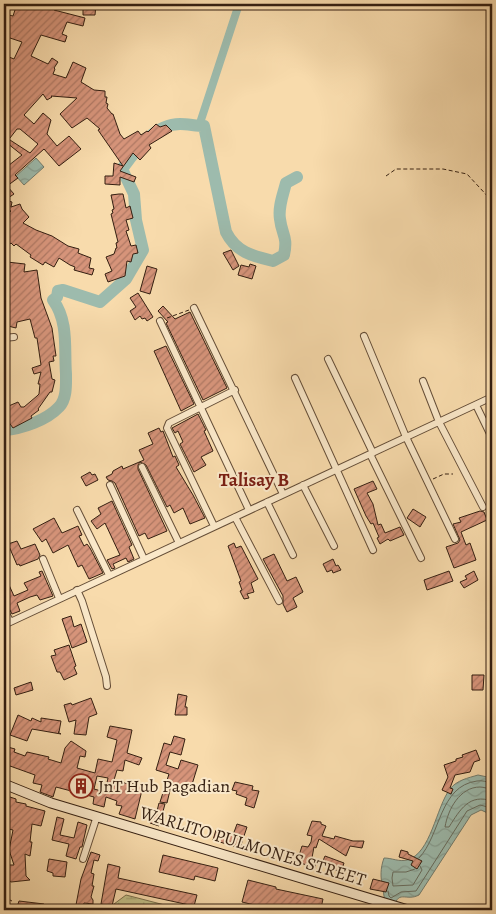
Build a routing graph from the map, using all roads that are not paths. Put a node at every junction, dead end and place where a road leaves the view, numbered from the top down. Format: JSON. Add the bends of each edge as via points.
{"nodes":[{"id":1,"x":194,"y":308,"type":"road end"},
{"id":2,"x":160,"y":321,"type":"road end"},
{"id":3,"x":364,"y":336,"type":"dead end"},
{"id":4,"x":14,"y":337,"type":"dead end"},
{"id":5,"x":4,"y":338,"type":"edge"},
{"id":6,"x":328,"y":359,"type":"dead end"},
{"id":7,"x":295,"y":378,"type":"dead end"},
{"id":8,"x":423,"y":381,"type":"dead end"},
{"id":9,"x":235,"y":390,"type":"junction"},
{"id":10,"x":492,"y":397,"type":"edge"},
{"id":11,"x":476,"y":405,"type":"junction"},
{"id":12,"x":200,"y":406,"type":"junction"},
{"id":13,"x":439,"y":422,"type":"junction"},
{"id":14,"x":406,"y":437,"type":"junction"},
{"id":15,"x":492,"y":438,"type":"edge"},
{"id":16,"x":372,"y":453,"type":"junction"},
{"id":17,"x":142,"y":467,"type":"dead end"},
{"id":18,"x":338,"y":469,"type":"junction"},
{"id":19,"x":110,"y":485,"type":"dead end"},
{"id":20,"x":303,"y":485,"type":"junction"},
{"id":21,"x":284,"y":494,"type":"junction"},
{"id":22,"x":267,"y":502,"type":"junction"},
{"id":23,"x":483,"y":507,"type":"dead end"},
{"id":24,"x":77,"y":510,"type":"dead end"},
{"id":25,"x":249,"y":510,"type":"junction"},
{"id":26,"x":234,"y":517,"type":"junction"},
{"id":27,"x":214,"y":526,"type":"junction"},
{"id":28,"x":455,"y":539,"type":"dead end"},
{"id":29,"x":179,"y":543,"type":"junction"},
{"id":30,"x":334,"y":546,"type":"dead end"},
{"id":31,"x":373,"y":550,"type":"dead end"},
{"id":32,"x":293,"y":555,"type":"dead end"},
{"id":33,"x":421,"y":558,"type":"dead end"},
{"id":34,"x":42,"y":559,"type":"dead end"},
{"id":35,"x":144,"y":559,"type":"junction"},
{"id":36,"x":109,"y":575,"type":"junction"},
{"id":37,"x":77,"y":590,"type":"junction"},
{"id":38,"x":60,"y":598,"type":"junction"},
{"id":39,"x":278,"y":601,"type":"dead end"},
{"id":40,"x":4,"y":609,"type":"edge"},
{"id":41,"x":7,"y":623,"type":"edge"},
{"id":42,"x":107,"y":686,"type":"dead end"},
{"id":43,"x":4,"y":784,"type":"edge"},
{"id":44,"x":97,"y":816,"type":"junction"},
{"id":45,"x":83,"y":859,"type":"dead end"},
{"id":46,"x":408,"y":910,"type":"edge"}],
"edges":[{"from":1,"to":9,"type":"street"},
{"from":2,"to":12,"type":"street"},
{"from":3,"to":14,"type":"street"},
{"from":4,"to":5,"type":"street"},
{"from":6,"to":16,"type":"street"},
{"from":7,"to":18,"type":"street"},
{"from":8,"to":13,"type":"street"},
{"from":9,"to":12,"type":"street"},
{"from":9,"to":21,"type":"street"},
{"from":10,"to":11,"type":"street"},
{"from":11,"to":13,"type":"street"},
{"from":11,"to":15,"type":"street"},
{"from":12,"to":25,"type":"street"},
{"from":12,"to":27,"type":"street","via":[[169,423],[168,431]]},
{"from":13,"to":14,"type":"street"},
{"from":13,"to":23,"type":"street"},
{"from":14,"to":16,"type":"street"},
{"from":14,"to":28,"type":"street"},
{"from":16,"to":18,"type":"street"},
{"from":16,"to":33,"type":"street"},
{"from":17,"to":29,"type":"street"},
{"from":18,"to":20,"type":"street"},
{"from":18,"to":31,"type":"street"},
{"from":19,"to":35,"type":"street"},
{"from":20,"to":21,"type":"street"},
{"from":20,"to":30,"type":"street"},
{"from":21,"to":22,"type":"street"},
{"from":22,"to":25,"type":"street"},
{"from":22,"to":32,"type":"street"},
{"from":24,"to":36,"type":"street"},
{"from":25,"to":26,"type":"street"},
{"from":26,"to":27,"type":"street"},
{"from":26,"to":39,"type":"street"},
{"from":27,"to":29,"type":"street"},
{"from":29,"to":35,"type":"street"},
{"from":34,"to":38,"type":"street"},
{"from":35,"to":36,"type":"street"},
{"from":36,"to":37,"type":"street"},
{"from":37,"to":38,"type":"street"},
{"from":37,"to":42,"type":"street"},
{"from":38,"to":41,"type":"street"},
{"from":40,"to":41,"type":"street"},
{"from":43,"to":44,"type":"street","name":"WARLITO PULMONES STREET","via":[[51,803]]},
{"from":44,"to":45,"type":"street"},
{"from":44,"to":46,"type":"street","name":"WARLITO PULMONES STREET"}]}
